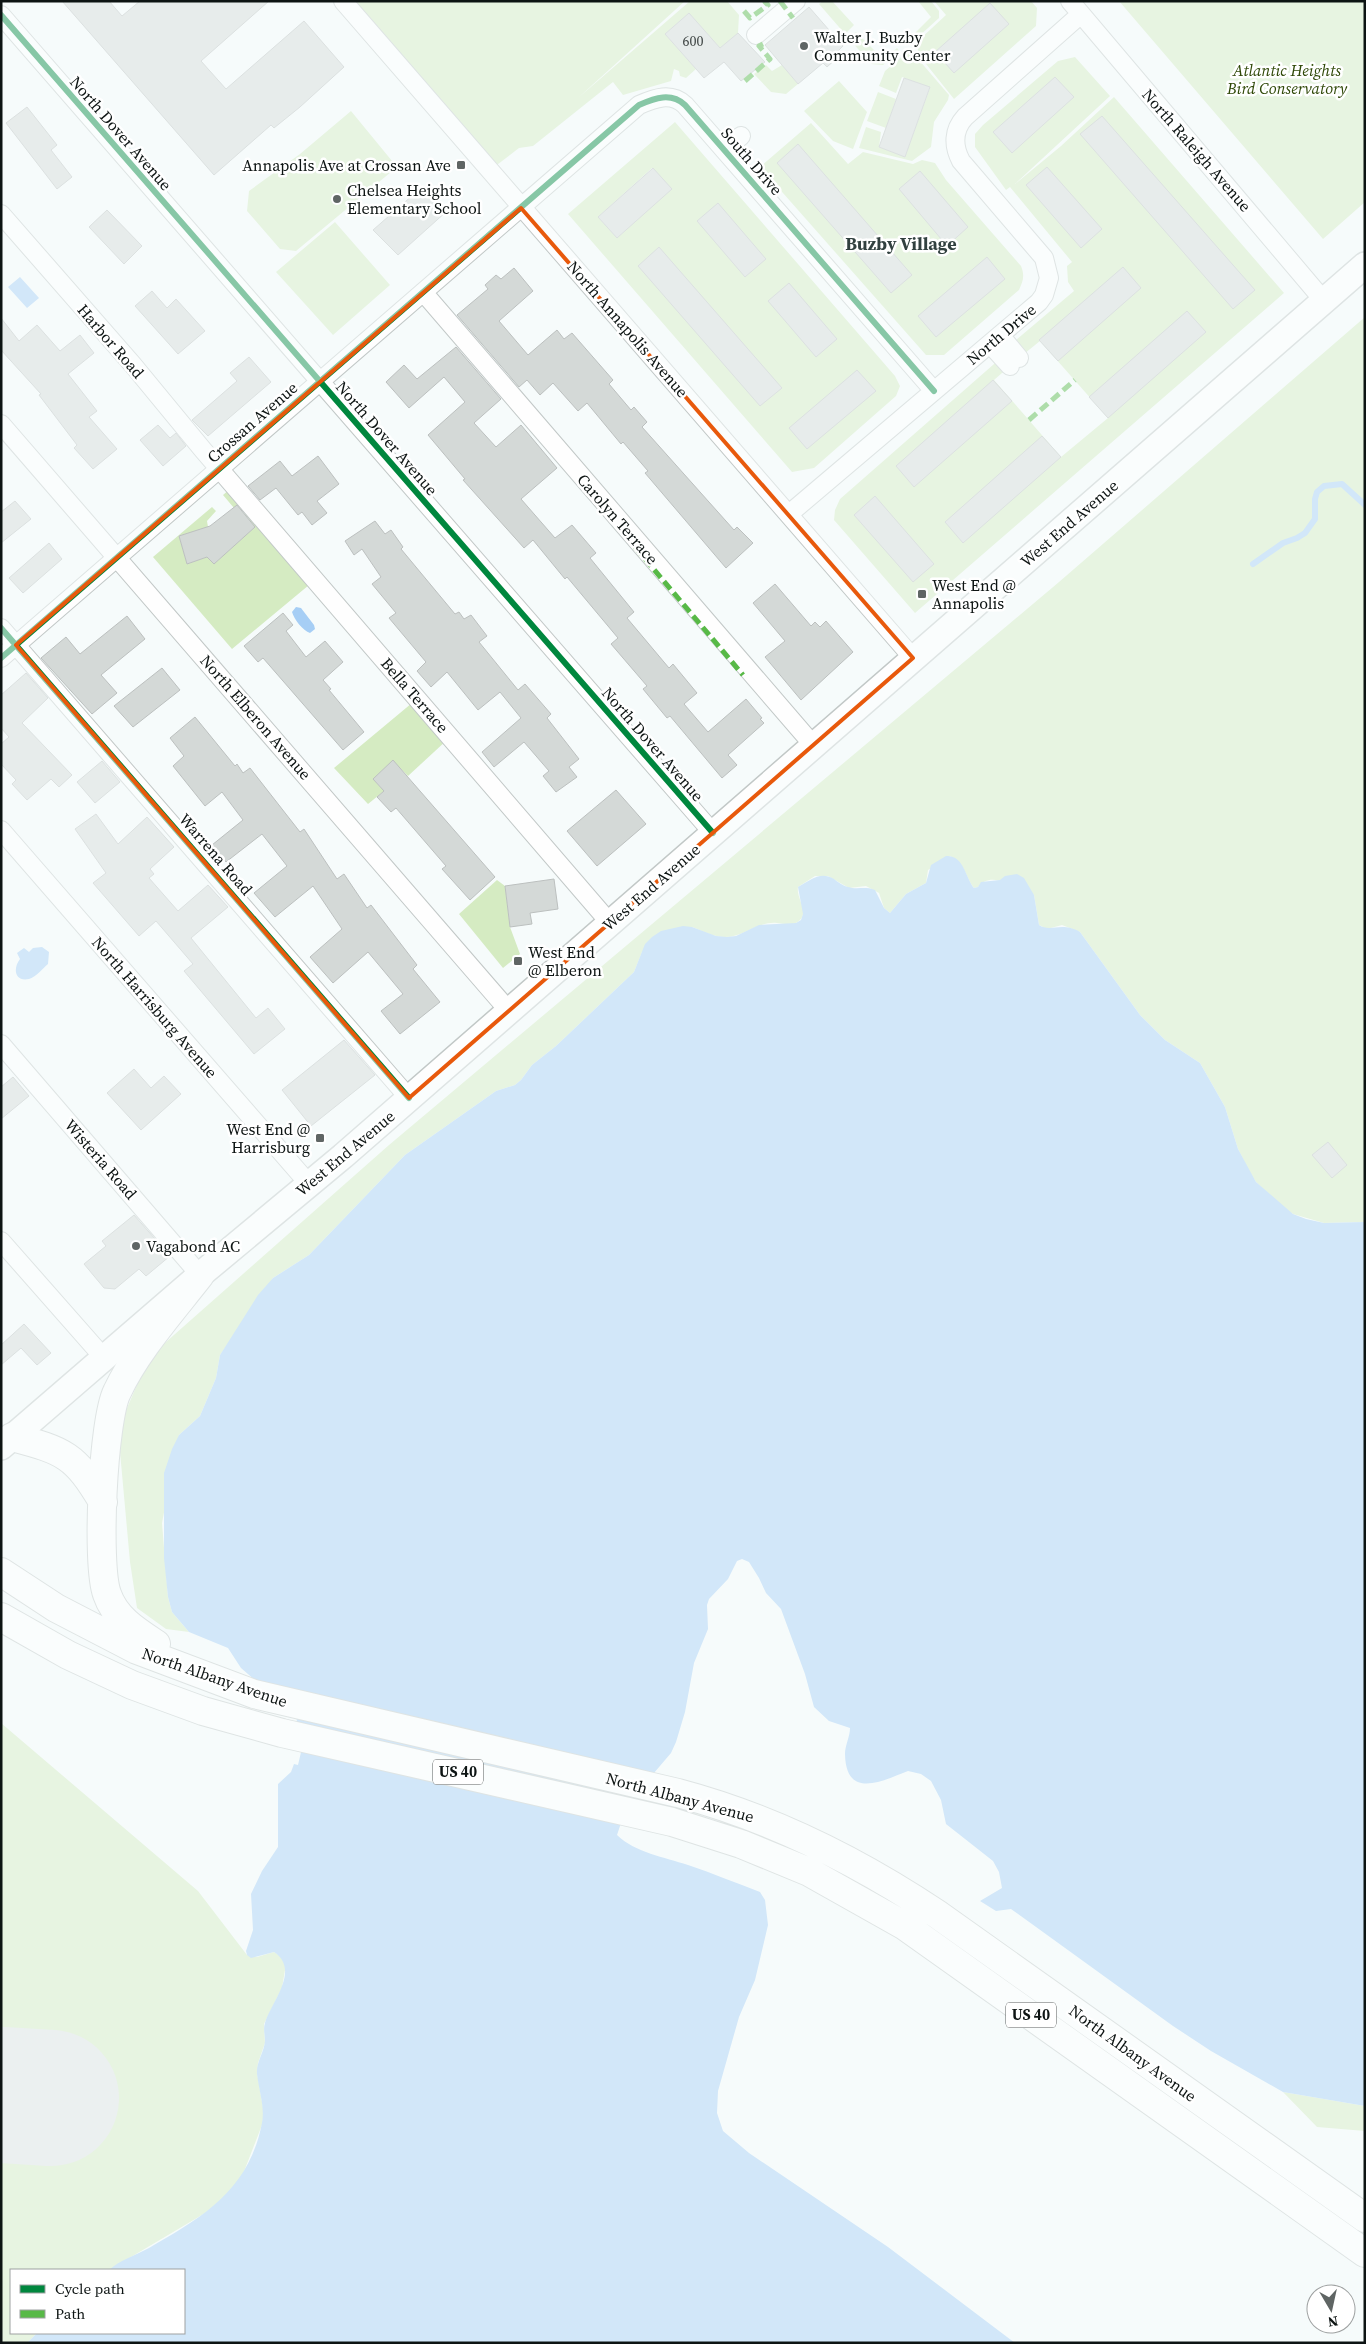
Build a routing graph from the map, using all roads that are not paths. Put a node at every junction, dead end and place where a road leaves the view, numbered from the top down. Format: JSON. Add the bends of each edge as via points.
{"nodes":[{"id":1,"x":342,"y":1,"type":"edge"},
{"id":2,"x":796,"y":1,"type":"edge"},
{"id":3,"x":1075,"y":8,"type":"edge"},
{"id":4,"x":1,"y":15,"type":"edge"},
{"id":5,"x":756,"y":35,"type":"dead end"},
{"id":6,"x":741,"y":136,"type":"dead end"},
{"id":7,"x":724,"y":150,"type":"junction"},
{"id":8,"x":521,"y":208,"type":"junction"},
{"id":9,"x":1,"y":214,"type":"edge"},
{"id":10,"x":1365,"y":265,"type":"edge"},
{"id":11,"x":422,"y":292,"type":"junction"},
{"id":12,"x":1324,"y":300,"type":"junction"},
{"id":13,"x":995,"y":340,"type":"junction"},
{"id":14,"x":1014,"y":362,"type":"dead end"},
{"id":15,"x":319,"y":381,"type":"junction"},
{"id":16,"x":934,"y":391,"type":"junction"},
{"id":17,"x":1,"y":424,"type":"edge"},
{"id":18,"x":219,"y":469,"type":"junction"},
{"id":19,"x":789,"y":514,"type":"junction"},
{"id":20,"x":117,"y":557,"type":"junction"},
{"id":21,"x":1,"y":628,"type":"edge"},
{"id":22,"x":16,"y":645,"type":"junction"},
{"id":23,"x":1,"y":658,"type":"edge"},
{"id":24,"x":913,"y":658,"type":"junction"},
{"id":25,"x":814,"y":746,"type":"junction"},
{"id":26,"x":1,"y":830,"type":"edge"},
{"id":27,"x":713,"y":833,"type":"junction"},
{"id":28,"x":610,"y":923,"type":"junction"},
{"id":29,"x":509,"y":1011,"type":"junction"},
{"id":30,"x":1,"y":1044,"type":"edge"},
{"id":31,"x":409,"y":1098,"type":"junction"},
{"id":32,"x":309,"y":1184,"type":"junction"},
{"id":33,"x":1,"y":1241,"type":"edge"},
{"id":34,"x":200,"y":1274,"type":"junction"},
{"id":35,"x":104,"y":1358,"type":"junction"},
{"id":36,"x":4,"y":1443,"type":"edge"},
{"id":37,"x":103,"y":1502,"type":"junction"},
{"id":38,"x":1,"y":1572,"type":"edge"},
{"id":39,"x":1,"y":1617,"type":"edge"},
{"id":40,"x":215,"y":1681,"type":"junction"},
{"id":41,"x":1365,"y":2218,"type":"edge"},
{"id":42,"x":1365,"y":2253,"type":"edge"}],
"edges":[{"from":1,"to":8,"type":"street","name":"North Annapolis Avenue"},
{"from":2,"to":5,"type":"street"},
{"from":3,"to":12,"type":"street","name":"North Raleigh Avenue"},
{"from":3,"to":13,"type":"street","name":"North Drive","via":[[965,117],[956,131],[955,144],[961,161],[1044,258],[1048,269],[1049,278],[1039,302]]},
{"from":4,"to":15,"type":"street","name":"North Dover Avenue"},
{"from":6,"to":7,"type":"street"},
{"from":7,"to":8,"type":"street","name":"South Drive","via":[[682,102],[670,97],[655,98],[640,105]]},
{"from":7,"to":16,"type":"street","name":"South Drive"},
{"from":8,"to":11,"type":"street","name":"Crossan Avenue"},
{"from":8,"to":19,"type":"street","name":"North Annapolis Avenue"},
{"from":9,"to":18,"type":"street","name":"Harbor Road"},
{"from":10,"to":12,"type":"main road","name":"West End Avenue"},
{"from":11,"to":15,"type":"street","name":"Crossan Avenue"},
{"from":11,"to":25,"type":"street","name":"Carolyn Terrace"},
{"from":12,"to":24,"type":"main road","name":"West End Avenue"},
{"from":13,"to":14,"type":"street"},
{"from":13,"to":16,"type":"street","name":"North Drive"},
{"from":15,"to":18,"type":"street","name":"Crossan Avenue"},
{"from":15,"to":27,"type":"street","name":"North Dover Avenue"},
{"from":16,"to":19,"type":"street","name":"North Drive"},
{"from":17,"to":20,"type":"street","name":"North Elberon Avenue"},
{"from":18,"to":20,"type":"street","name":"Crossan Avenue"},
{"from":18,"to":28,"type":"street","name":"Bella Terrace"},
{"from":19,"to":24,"type":"street","name":"North Annapolis Avenue"},
{"from":20,"to":22,"type":"street","name":"Crossan Avenue"},
{"from":20,"to":29,"type":"street","name":"North Elberon Avenue"},
{"from":21,"to":22,"type":"street","name":"Warrena Road"},
{"from":22,"to":23,"type":"street","name":"Crossan Avenue"},
{"from":22,"to":31,"type":"street","name":"Warrena Road"},
{"from":24,"to":25,"type":"main road","name":"West End Avenue"},
{"from":25,"to":27,"type":"main road","name":"West End Avenue"},
{"from":26,"to":32,"type":"street","name":"North Harrisburg Avenue"},
{"from":27,"to":28,"type":"main road","name":"West End Avenue"},
{"from":28,"to":29,"type":"main road","name":"West End Avenue"},
{"from":29,"to":31,"type":"main road","name":"West End Avenue"},
{"from":30,"to":34,"type":"street","name":"Wisteria Road"},
{"from":31,"to":32,"type":"main road","name":"West End Avenue"},
{"from":32,"to":34,"type":"main road","name":"West End Avenue"},
{"from":33,"to":35,"type":"street"},
{"from":34,"to":35,"type":"main road","name":"West End Avenue"},
{"from":34,"to":37,"type":"highway","via":[[116,1392],[106,1433]]},
{"from":35,"to":36,"type":"main road","name":"West End Avenue"},
{"from":36,"to":37,"type":"highway","via":[[49,1448],[71,1459],[87,1476]]},
{"from":37,"to":40,"type":"highway","via":[[102,1573],[111,1603],[135,1631]]},
{"from":38,"to":40,"type":"highway","name":"North Albany Avenue","number":"US 40","via":[[56,1608],[129,1646]]},
{"from":39,"to":42,"type":"highway","name":"North Albany Avenue","number":"US 40","via":[[132,1685],[185,1705],[243,1723],[672,1822],[741,1844],[809,1872],[906,1926]]},
{"from":40,"to":41,"type":"highway","name":"North Albany Avenue","number":"US 40","via":[[254,1694],[678,1793],[792,1832],[842,1856],[906,1894]]}]}
